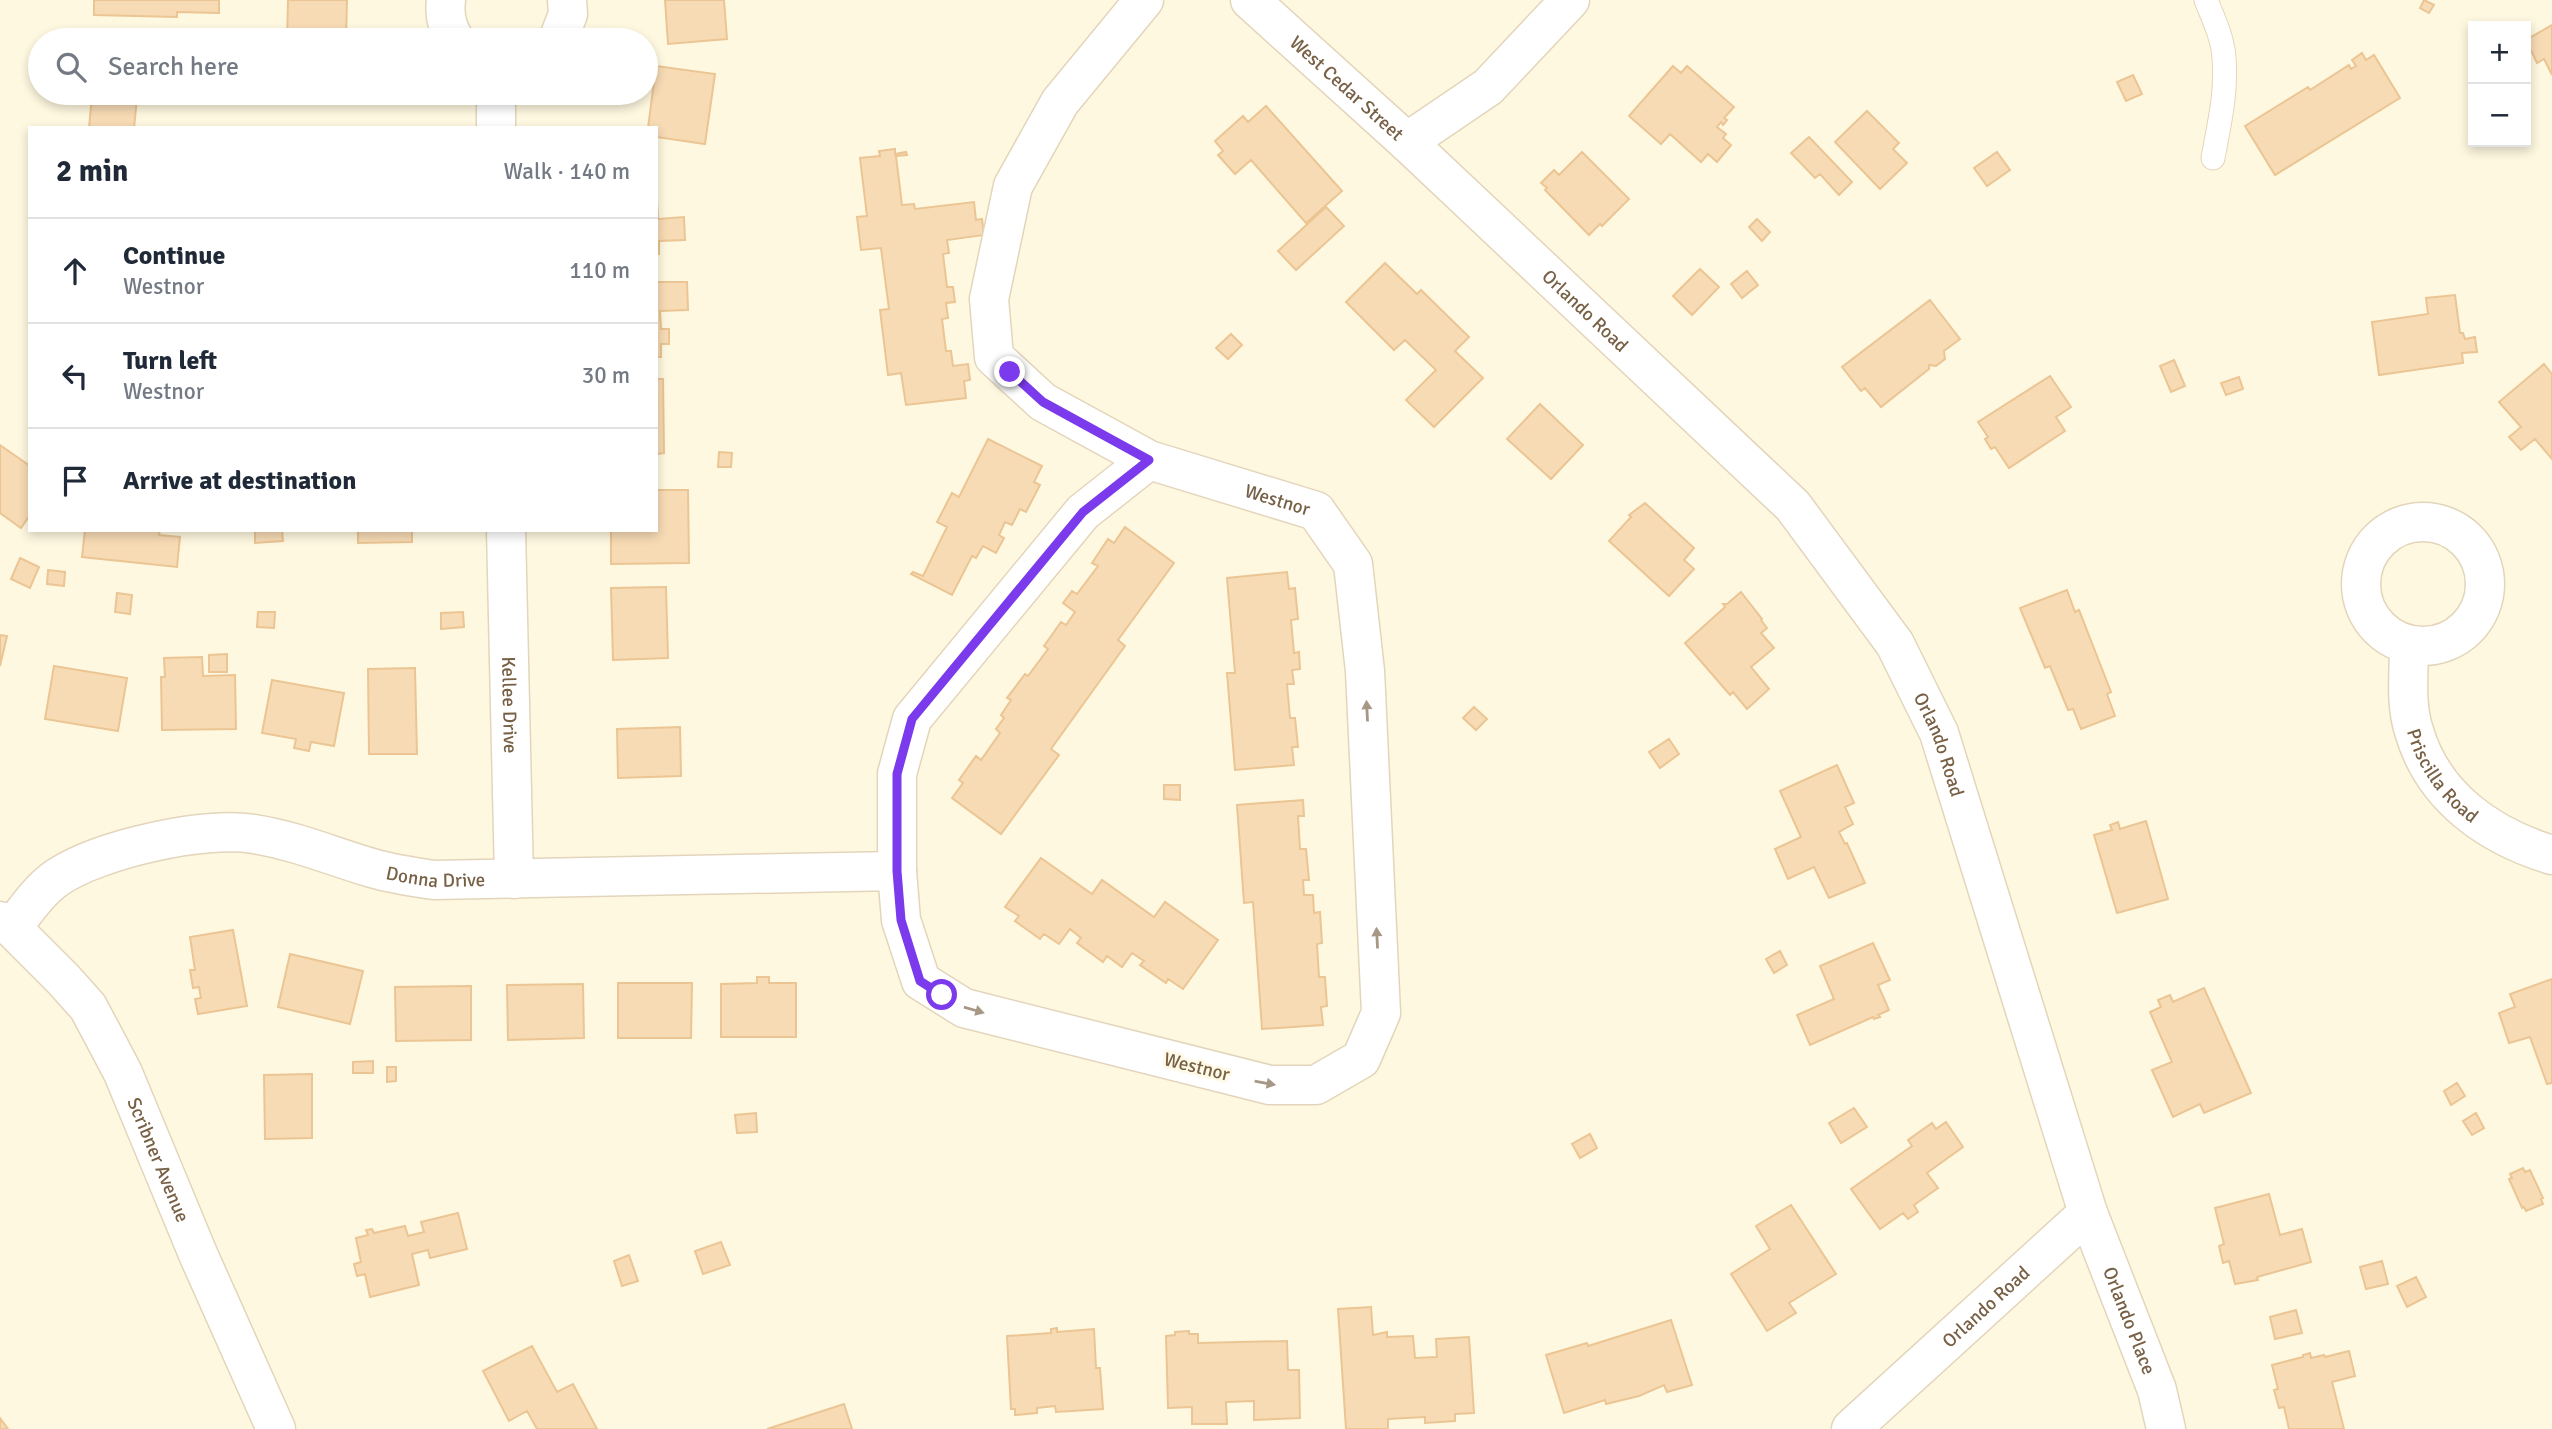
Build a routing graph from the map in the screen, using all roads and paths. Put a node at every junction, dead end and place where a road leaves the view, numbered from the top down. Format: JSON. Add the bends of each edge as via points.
{"nodes":[{"id":1,"x":446,"y":0,"type":"edge"},
{"id":2,"x":567,"y":0,"type":"edge"},
{"id":3,"x":1144,"y":0,"type":"edge"},
{"id":4,"x":1250,"y":0,"type":"edge"},
{"id":5,"x":1570,"y":0,"type":"edge"},
{"id":6,"x":2206,"y":0,"type":"edge"},
{"id":7,"x":448,"y":28,"type":"edge"},
{"id":8,"x":564,"y":28,"type":"edge"},
{"id":9,"x":496,"y":105,"type":"edge"},
{"id":10,"x":496,"y":126,"type":"edge"},
{"id":11,"x":1407,"y":142,"type":"junction"},
{"id":12,"x":2213,"y":158,"type":"dead end"},
{"id":13,"x":1149,"y":460,"type":"junction"},
{"id":14,"x":506,"y":532,"type":"edge"},
{"id":15,"x":2409,"y":645,"type":"dead end"},
{"id":16,"x":2552,"y":855,"type":"edge"},
{"id":17,"x":897,"y":871,"type":"junction"},
{"id":18,"x":514,"y":879,"type":"junction"},
{"id":19,"x":6,"y":925,"type":"edge"},
{"id":20,"x":2088,"y":1213,"type":"junction"},
{"id":21,"x":276,"y":1429,"type":"edge"},
{"id":22,"x":1851,"y":1429,"type":"edge"},
{"id":23,"x":2166,"y":1429,"type":"edge"}],
"edges":[{"from":1,"to":7,"type":"street"},
{"from":2,"to":8,"type":"street"},
{"from":3,"to":13,"type":"street","name":"Westnor","via":[[1060,102],[1013,186],[989,299],[994,357],[1043,402]]},
{"from":4,"to":11,"type":"street","name":"West Cedar Street"},
{"from":5,"to":11,"type":"street","name":"West Cedar Street","via":[[1488,87]]},
{"from":6,"to":12,"type":"lane","via":[[2224,56],[2224,92]]},
{"from":9,"to":10,"type":"street"},
{"from":11,"to":20,"type":"street","name":"Orlando Road","via":[[1793,506],[1895,643],[1939,733]]},
{"from":13,"to":17,"type":"street","name":"Westnor","via":[[1083,512],[912,719],[897,774]]},
{"from":17,"to":13,"type":"street","name":"Westnor","one_way":true,"via":[[901,920],[920,981],[964,1008],[1270,1085],[1316,1085],[1362,1059],[1381,1013],[1365,671],[1353,564],[1316,511]]},
{"from":14,"to":18,"type":"street","name":"Kellee Drive"},
{"from":15,"to":16,"type":"street","name":"Priscilla Road","via":[[2414,732],[2434,775],[2461,807],[2496,833]]},
{"from":17,"to":18,"type":"street","name":"Donna Drive"},
{"from":18,"to":19,"type":"street","name":"Donna Drive","via":[[434,880],[370,867],[285,840],[216,833],[174,838],[86,863],[58,877]]},
{"from":19,"to":21,"type":"street","name":"Scribner Avenue","via":[[88,1007],[103,1035]]},
{"from":20,"to":22,"type":"street","name":"Orlando Road"},
{"from":20,"to":23,"type":"street","name":"Orlando Place","via":[[2157,1390]]}]}
